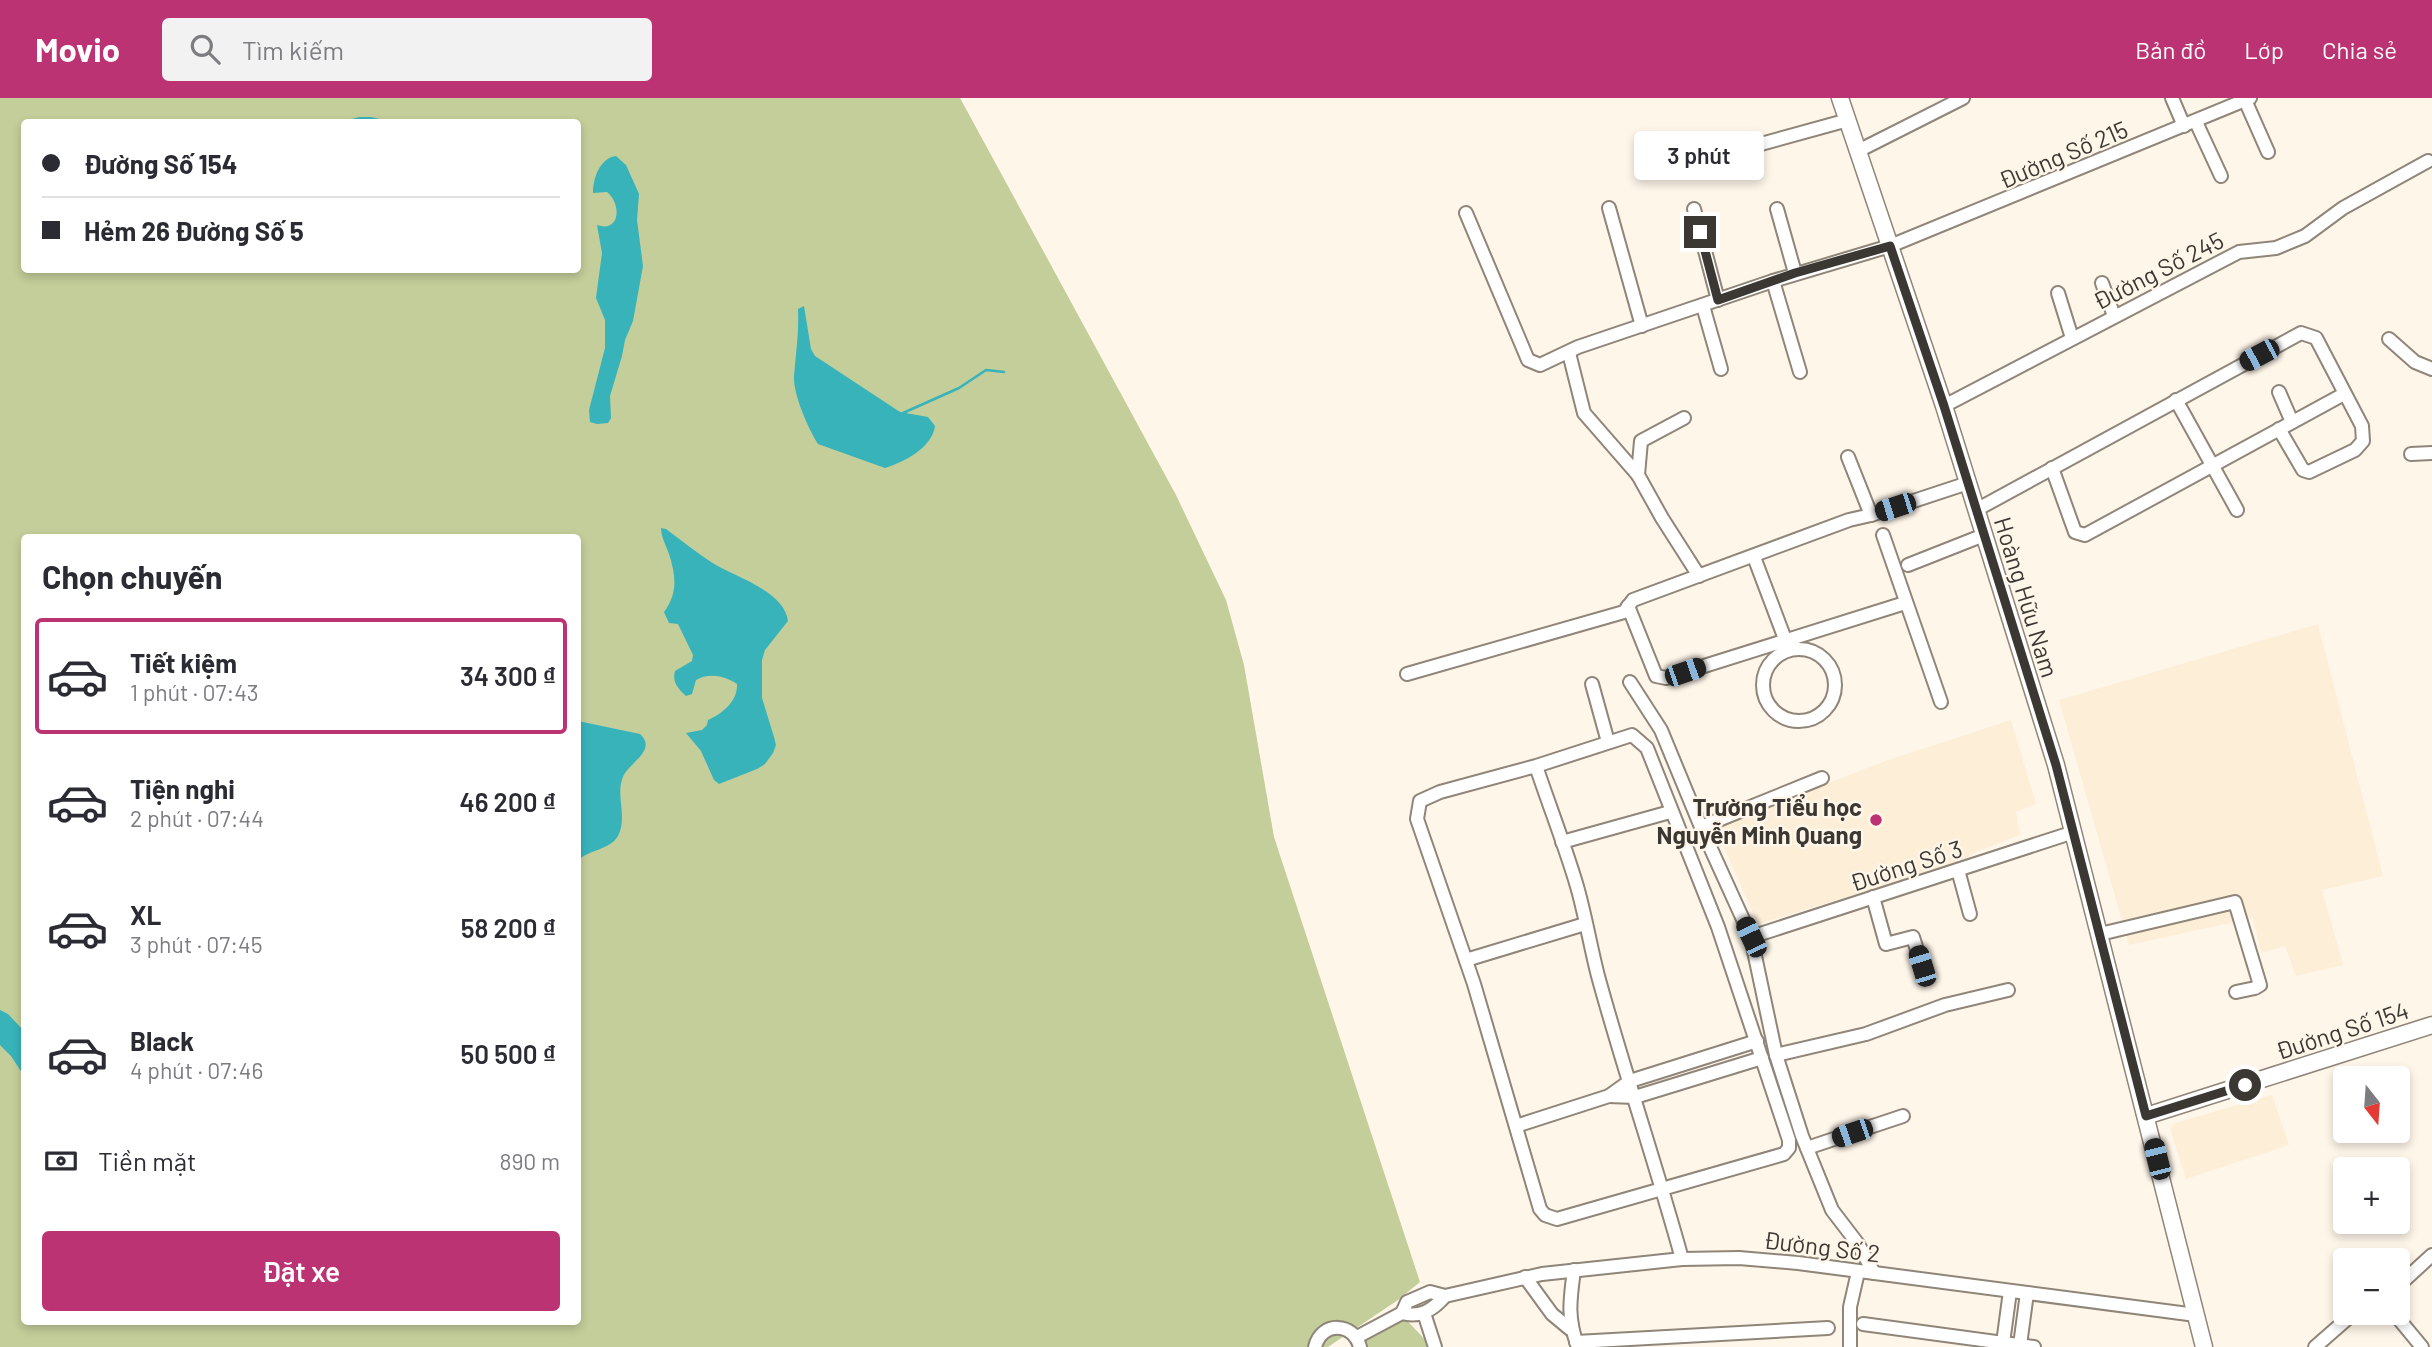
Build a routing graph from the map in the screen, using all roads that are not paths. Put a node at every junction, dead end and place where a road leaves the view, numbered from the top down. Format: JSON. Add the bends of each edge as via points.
{"nodes":[{"id":1,"x":1840,"y":98,"type":"edge"},
{"id":2,"x":1963,"y":98,"type":"edge"},
{"id":3,"x":2172,"y":98,"type":"edge"},
{"id":4,"x":2248,"y":99,"type":"edge"},
{"id":5,"x":2224,"y":103,"type":"edge"},
{"id":6,"x":1848,"y":120,"type":"junction"},
{"id":7,"x":2190,"y":124,"type":"junction"},
{"id":8,"x":1858,"y":152,"type":"junction"},
{"id":9,"x":2267,"y":152,"type":"dead end"},
{"id":10,"x":2428,"y":161,"type":"dead end"},
{"id":11,"x":1674,"y":166,"type":"dead end"},
{"id":12,"x":2221,"y":176,"type":"dead end"},
{"id":13,"x":1609,"y":208,"type":"dead end"},
{"id":14,"x":1694,"y":209,"type":"dead end"},
{"id":15,"x":1777,"y":209,"type":"dead end"},
{"id":16,"x":1466,"y":213,"type":"dead end"},
{"id":17,"x":1890,"y":246,"type":"junction"},
{"id":18,"x":1795,"y":273,"type":"junction"},
{"id":19,"x":1773,"y":281,"type":"junction"},
{"id":20,"x":2102,"y":283,"type":"dead end"},
{"id":21,"x":2058,"y":293,"type":"dead end"},
{"id":22,"x":1718,"y":300,"type":"junction"},
{"id":23,"x":1703,"y":306,"type":"junction"},
{"id":24,"x":2114,"y":316,"type":"junction"},
{"id":25,"x":1642,"y":326,"type":"junction"},
{"id":26,"x":2072,"y":338,"type":"junction"},
{"id":27,"x":2389,"y":339,"type":"dead end"},
{"id":28,"x":1569,"y":353,"type":"junction"},
{"id":29,"x":1721,"y":369,"type":"dead end"},
{"id":30,"x":2432,"y":369,"type":"edge"},
{"id":31,"x":1800,"y":372,"type":"dead end"},
{"id":32,"x":2279,"y":392,"type":"dead end"},
{"id":33,"x":2344,"y":394,"type":"junction"},
{"id":34,"x":2176,"y":400,"type":"junction"},
{"id":35,"x":1944,"y":406,"type":"junction"},
{"id":36,"x":1684,"y":418,"type":"dead end"},
{"id":37,"x":2292,"y":422,"type":"junction"},
{"id":38,"x":2279,"y":429,"type":"junction"},
{"id":39,"x":2432,"y":453,"type":"edge"},
{"id":40,"x":2411,"y":454,"type":"dead end"},
{"id":41,"x":1848,"y":457,"type":"dead end"},
{"id":42,"x":2212,"y":465,"type":"junction"},
{"id":43,"x":2052,"y":468,"type":"junction"},
{"id":44,"x":1638,"y":475,"type":"junction"},
{"id":45,"x":1968,"y":483,"type":"junction"},
{"id":46,"x":1976,"y":510,"type":"junction"},
{"id":47,"x":2237,"y":510,"type":"dead end"},
{"id":48,"x":1871,"y":515,"type":"junction"},
{"id":49,"x":1883,"y":535,"type":"dead end"},
{"id":50,"x":1984,"y":536,"type":"junction"},
{"id":51,"x":1754,"y":557,"type":"junction"},
{"id":52,"x":1908,"y":565,"type":"dead end"},
{"id":53,"x":1699,"y":576,"type":"junction"},
{"id":54,"x":1905,"y":603,"type":"junction"},
{"id":55,"x":1628,"y":606,"type":"junction"},
{"id":56,"x":1788,"y":645,"type":"junction"},
{"id":57,"x":1407,"y":674,"type":"dead end"},
{"id":58,"x":1630,"y":682,"type":"dead end"},
{"id":59,"x":1592,"y":684,"type":"dead end"},
{"id":60,"x":1941,"y":702,"type":"dead end"},
{"id":61,"x":1608,"y":743,"type":"junction"},
{"id":62,"x":1536,"y":766,"type":"junction"},
{"id":63,"x":1822,"y":778,"type":"dead end"},
{"id":64,"x":1670,"y":812,"type":"junction"},
{"id":65,"x":1701,"y":827,"type":"junction"},
{"id":66,"x":2074,"y":832,"type":"junction"},
{"id":67,"x":1562,"y":842,"type":"junction"},
{"id":68,"x":1958,"y":870,"type":"junction"},
{"id":69,"x":1873,"y":897,"type":"junction"},
{"id":70,"x":1970,"y":914,"type":"dead end"},
{"id":71,"x":1586,"y":924,"type":"junction"},
{"id":72,"x":2101,"y":934,"type":"junction"},
{"id":73,"x":1751,"y":937,"type":"junction"},
{"id":74,"x":1466,"y":960,"type":"junction"},
{"id":75,"x":1922,"y":966,"type":"dead end"},
{"id":76,"x":2008,"y":990,"type":"dead end"},
{"id":77,"x":2235,"y":992,"type":"dead end"},
{"id":78,"x":2432,"y":1025,"type":"edge"},
{"id":79,"x":1757,"y":1041,"type":"junction"},
{"id":80,"x":1776,"y":1055,"type":"junction"},
{"id":81,"x":1762,"y":1058,"type":"junction"},
{"id":82,"x":1630,"y":1081,"type":"junction"},
{"id":83,"x":1609,"y":1096,"type":"junction"},
{"id":84,"x":1634,"y":1097,"type":"junction"},
{"id":85,"x":1903,"y":1116,"type":"dead end"},
{"id":86,"x":2146,"y":1116,"type":"junction"},
{"id":87,"x":1516,"y":1126,"type":"junction"},
{"id":88,"x":1807,"y":1148,"type":"junction"},
{"id":89,"x":1661,"y":1188,"type":"junction"},
{"id":90,"x":2432,"y":1255,"type":"edge"},
{"id":91,"x":1682,"y":1259,"type":"junction"},
{"id":92,"x":1574,"y":1270,"type":"junction"},
{"id":93,"x":1858,"y":1272,"type":"junction"},
{"id":94,"x":1874,"y":1273,"type":"junction"},
{"id":95,"x":2410,"y":1275,"type":"edge"},
{"id":96,"x":1525,"y":1277,"type":"junction"},
{"id":97,"x":2010,"y":1291,"type":"junction"},
{"id":98,"x":2026,"y":1293,"type":"junction"},
{"id":99,"x":1445,"y":1296,"type":"junction"},
{"id":100,"x":1402,"y":1313,"type":"junction"},
{"id":101,"x":1424,"y":1313,"type":"junction"},
{"id":102,"x":2196,"y":1315,"type":"junction"},
{"id":103,"x":1863,"y":1324,"type":"dead end"},
{"id":104,"x":2340,"y":1325,"type":"edge"},
{"id":105,"x":2403,"y":1325,"type":"edge"},
{"id":106,"x":1570,"y":1328,"type":"junction"},
{"id":107,"x":1828,"y":1328,"type":"dead end"},
{"id":108,"x":1790,"y":1332,"type":"junction"},
{"id":109,"x":1933,"y":1340,"type":"edge"},
{"id":110,"x":1359,"y":1342,"type":"edge"},
{"id":111,"x":2003,"y":1343,"type":"junction"},
{"id":112,"x":1577,"y":1344,"type":"edge"},
{"id":113,"x":1989,"y":1344,"type":"edge"},
{"id":114,"x":2020,"y":1345,"type":"junction"},
{"id":115,"x":1315,"y":1347,"type":"edge"},
{"id":116,"x":1435,"y":1347,"type":"edge"},
{"id":117,"x":1791,"y":1347,"type":"edge"},
{"id":118,"x":1850,"y":1347,"type":"edge"},
{"id":119,"x":2034,"y":1347,"type":"edge"},
{"id":120,"x":2204,"y":1347,"type":"edge"},
{"id":121,"x":2315,"y":1347,"type":"edge"},
{"id":122,"x":2421,"y":1347,"type":"edge"}],
"edges":[{"from":1,"to":6,"type":"main road","name":"Hoàng Hữu Nam"},
{"from":2,"to":8,"type":"street"},
{"from":3,"to":7,"type":"street"},
{"from":4,"to":5,"type":"street","name":"Đường Số 215"},
{"from":4,"to":9,"type":"street"},
{"from":5,"to":7,"type":"street","name":"Đường Số 215"},
{"from":6,"to":8,"type":"main road","name":"Hoàng Hữu Nam"},
{"from":6,"to":11,"type":"street"},
{"from":7,"to":12,"type":"street"},
{"from":7,"to":17,"type":"street","name":"Đường Số 215"},
{"from":8,"to":17,"type":"main road","name":"Hoàng Hữu Nam"},
{"from":10,"to":24,"type":"street","name":"Đường Số 245","via":[[2343,208],[2305,236],[2276,248],[2239,252]]},
{"from":13,"to":25,"type":"street"},
{"from":14,"to":22,"type":"street"},
{"from":15,"to":18,"type":"street"},
{"from":16,"to":28,"type":"street","name":"Đường Số 215","via":[[1528,360],[1540,365]]},
{"from":17,"to":18,"type":"street","name":"Đường Số 215"},
{"from":17,"to":35,"type":"main road","name":"Hoàng Hữu Nam"},
{"from":18,"to":19,"type":"street","name":"Đường Số 215"},
{"from":19,"to":22,"type":"street","name":"Đường Số 215"},
{"from":19,"to":31,"type":"street"},
{"from":20,"to":24,"type":"street"},
{"from":21,"to":26,"type":"street"},
{"from":22,"to":23,"type":"street","name":"Đường Số 215"},
{"from":23,"to":25,"type":"street","name":"Đường Số 215"},
{"from":23,"to":29,"type":"street"},
{"from":24,"to":26,"type":"street","name":"Đường Số 245"},
{"from":25,"to":28,"type":"street","name":"Đường Số 215"},
{"from":26,"to":35,"type":"street","name":"Đường Số 245"},
{"from":27,"to":30,"type":"street","via":[[2415,362]]},
{"from":28,"to":44,"type":"street","via":[[1584,413]]},
{"from":32,"to":37,"type":"street"},
{"from":33,"to":34,"type":"street","via":[[2316,338],[2301,333]]},
{"from":33,"to":37,"type":"street"},
{"from":33,"to":38,"type":"street","via":[[2362,426],[2363,441],[2355,450],[2309,472],[2303,470]]},
{"from":34,"to":42,"type":"street"},
{"from":34,"to":43,"type":"street"},
{"from":35,"to":45,"type":"main road","name":"Hoàng Hữu Nam"},
{"from":36,"to":44,"type":"street","via":[[1641,441]]},
{"from":37,"to":38,"type":"street"},
{"from":38,"to":42,"type":"street"},
{"from":39,"to":40,"type":"street"},
{"from":41,"to":48,"type":"street"},
{"from":42,"to":43,"type":"street","via":[[2085,535],[2075,532]]},
{"from":42,"to":47,"type":"street"},
{"from":43,"to":46,"type":"street"},
{"from":44,"to":53,"type":"street"},
{"from":45,"to":46,"type":"main road","name":"Hoàng Hữu Nam"},
{"from":45,"to":48,"type":"street"},
{"from":46,"to":50,"type":"main road","name":"Hoàng Hữu Nam"},
{"from":48,"to":51,"type":"street"},
{"from":49,"to":54,"type":"street"},
{"from":50,"to":52,"type":"street"},
{"from":50,"to":66,"type":"main road","name":"Hoàng Hữu Nam"},
{"from":51,"to":53,"type":"street"},
{"from":51,"to":56,"type":"street"},
{"from":53,"to":55,"type":"street","via":[[1633,600]]},
{"from":54,"to":56,"type":"street"},
{"from":54,"to":60,"type":"street"},
{"from":55,"to":56,"type":"street","via":[[1656,676],[1666,678]]},
{"from":55,"to":57,"type":"street","via":[[1624,612]]},
{"from":56,"to":56,"type":"street","via":[[1768,667],[1764,694],[1781,716],[1808,719],[1830,703],[1834,676],[1817,654]]},
{"from":58,"to":65,"type":"street","via":[[1661,730]]},
{"from":59,"to":61,"type":"street"},
{"from":61,"to":62,"type":"street"},
{"from":61,"to":64,"type":"street","via":[[1632,735],[1647,748]]},
{"from":62,"to":67,"type":"street"},
{"from":62,"to":74,"type":"street","via":[[1420,801],[1418,820]]},
{"from":63,"to":65,"type":"street"},
{"from":64,"to":67,"type":"street"},
{"from":64,"to":79,"type":"street","via":[[1718,927]]},
{"from":65,"to":73,"type":"street"},
{"from":66,"to":68,"type":"street","name":"Đường Số 3"},
{"from":66,"to":72,"type":"main road","name":"Hoàng Hữu Nam"},
{"from":67,"to":71,"type":"street"},
{"from":68,"to":69,"type":"street","name":"Đường Số 3"},
{"from":68,"to":70,"type":"street"},
{"from":69,"to":73,"type":"street","name":"Đường Số 3"},
{"from":69,"to":75,"type":"street","via":[[1886,944],[1913,937]]},
{"from":71,"to":74,"type":"street"},
{"from":71,"to":82,"type":"street"},
{"from":72,"to":77,"type":"street","via":[[2235,902],[2260,985]]},
{"from":72,"to":86,"type":"main road","name":"Hoàng Hữu Nam"},
{"from":73,"to":80,"type":"street"},
{"from":74,"to":87,"type":"street"},
{"from":76,"to":80,"type":"street","via":[[1945,1005],[1866,1034]]},
{"from":78,"to":86,"type":"main road","name":"Đường Số 154"},
{"from":79,"to":81,"type":"street"},
{"from":79,"to":82,"type":"street"},
{"from":80,"to":88,"type":"street"},
{"from":81,"to":84,"type":"street"},
{"from":81,"to":89,"type":"street","via":[[1789,1148],[1784,1154]]},
{"from":82,"to":83,"type":"street"},
{"from":82,"to":84,"type":"street"},
{"from":83,"to":84,"type":"street"},
{"from":83,"to":87,"type":"street"},
{"from":84,"to":89,"type":"street"},
{"from":85,"to":88,"type":"street"},
{"from":86,"to":102,"type":"main road","name":"Hoàng Hữu Nam"},
{"from":87,"to":89,"type":"street","via":[[1545,1215],[1557,1219]]},
{"from":88,"to":94,"type":"street","via":[[1832,1210]]},
{"from":89,"to":91,"type":"street"},
{"from":90,"to":95,"type":"street"},
{"from":91,"to":92,"type":"street","name":"Đường Số 2"},
{"from":91,"to":93,"type":"street","name":"Đường Số 2","via":[[1739,1258]]},
{"from":92,"to":96,"type":"street","name":"Đường Số 2"},
{"from":92,"to":106,"type":"street"},
{"from":93,"to":94,"type":"street","name":"Đường Số 2"},
{"from":93,"to":118,"type":"street","via":[[1850,1307]]},
{"from":94,"to":97,"type":"street","name":"Đường Số 2"},
{"from":96,"to":99,"type":"street","name":"Đường Số 2"},
{"from":96,"to":106,"type":"street","via":[[1552,1314]]},
{"from":97,"to":98,"type":"street","name":"Đường Số 2"},
{"from":97,"to":111,"type":"street"},
{"from":98,"to":102,"type":"street","name":"Đường Số 2"},
{"from":98,"to":114,"type":"street"},
{"from":99,"to":100,"type":"street","name":"Đường Số 2","via":[[1430,1292],[1413,1298]]},
{"from":99,"to":101,"type":"street"},
{"from":100,"to":101,"type":"street"},
{"from":100,"to":110,"type":"street"},
{"from":101,"to":116,"type":"street"},
{"from":102,"to":120,"type":"main road"},
{"from":103,"to":109,"type":"street"},
{"from":104,"to":121,"type":"street"},
{"from":105,"to":122,"type":"street"},
{"from":106,"to":112,"type":"street"},
{"from":107,"to":108,"type":"street"},
{"from":108,"to":112,"type":"street"},
{"from":108,"to":117,"type":"street"},
{"from":109,"to":113,"type":"street"},
{"from":110,"to":115,"type":"street","via":[[1346,1328],[1332,1328],[1320,1335]]},
{"from":111,"to":113,"type":"street"},
{"from":111,"to":114,"type":"street"},
{"from":114,"to":119,"type":"street"}]}
